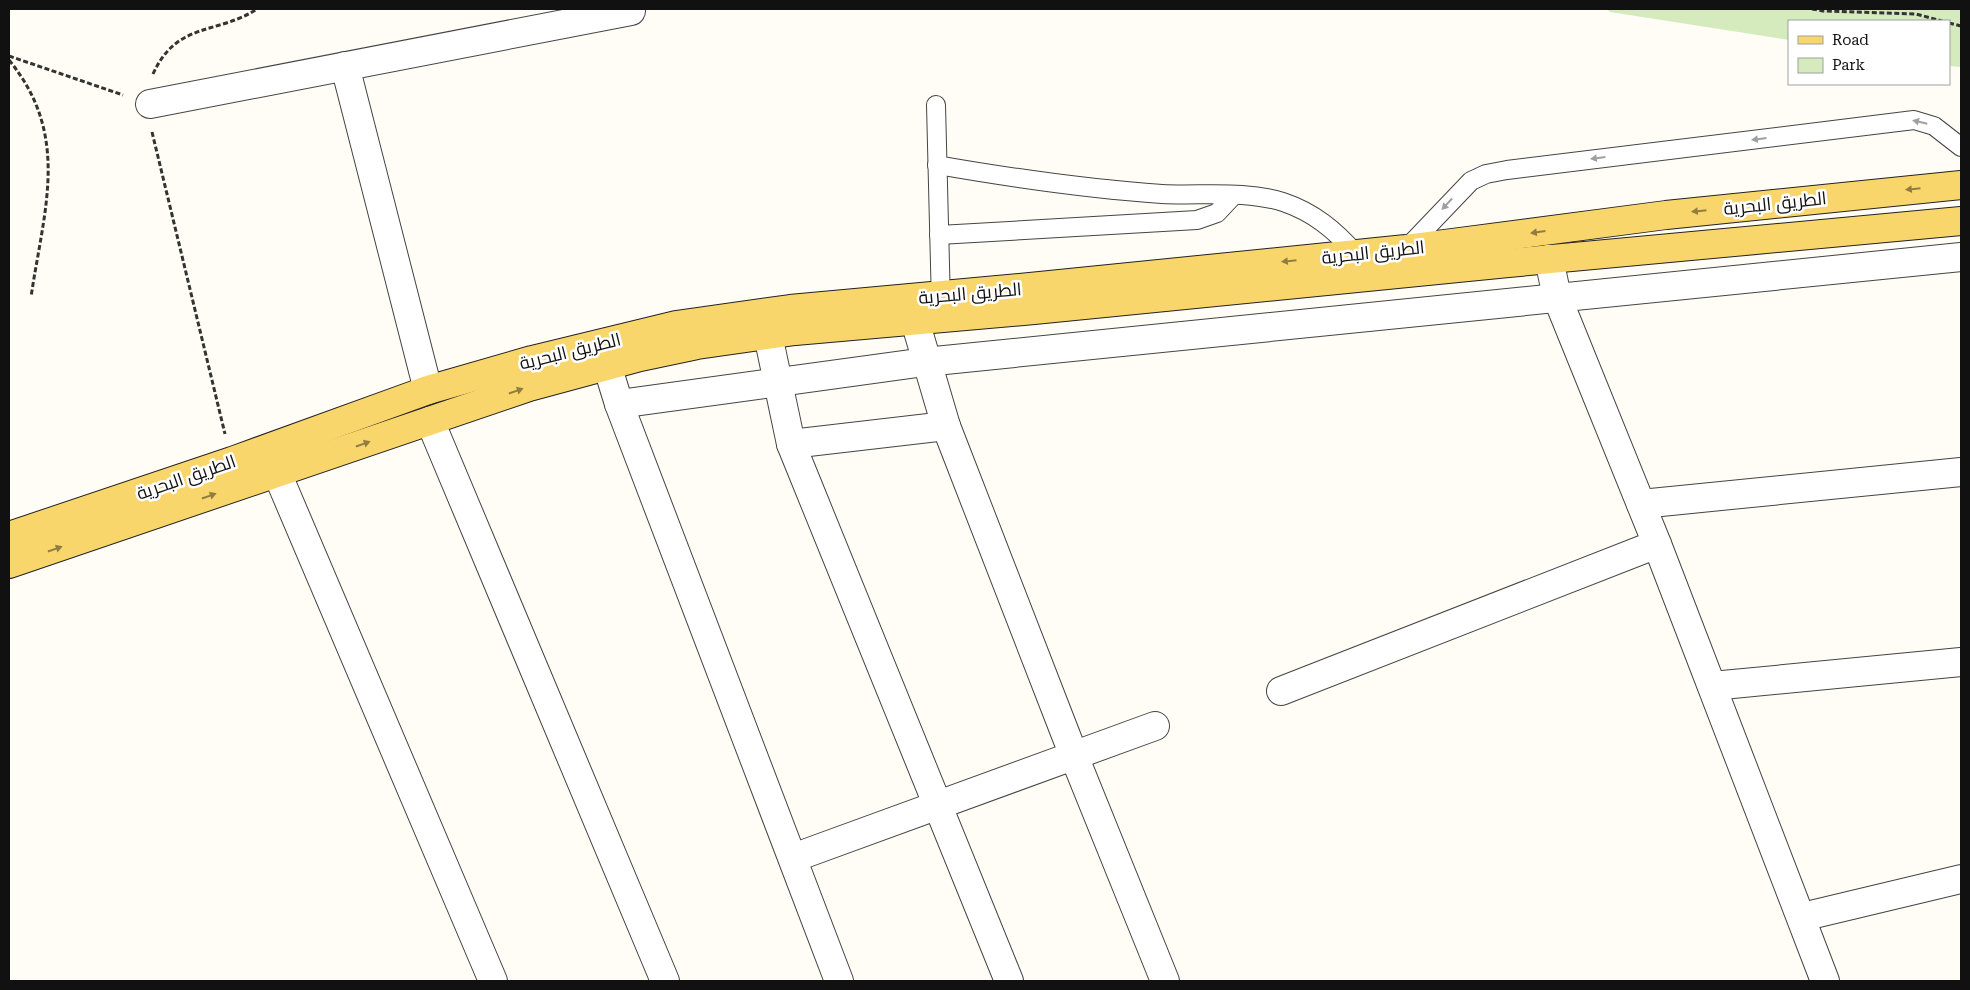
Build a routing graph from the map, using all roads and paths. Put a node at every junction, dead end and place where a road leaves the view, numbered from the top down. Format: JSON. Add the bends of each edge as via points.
{"nodes":[{"id":1,"x":257,"y":9,"type":"edge"},
{"id":2,"x":1812,"y":9,"type":"edge"},
{"id":3,"x":631,"y":11,"type":"dead end"},
{"id":4,"x":1938,"y":20,"type":"edge"},
{"id":5,"x":9,"y":56,"type":"edge"},
{"id":6,"x":9,"y":60,"type":"edge"},
{"id":7,"x":345,"y":66,"type":"junction"},
{"id":8,"x":150,"y":104,"type":"junction"},
{"id":9,"x":936,"y":105,"type":"dead end"},
{"id":10,"x":1961,"y":147,"type":"edge"},
{"id":11,"x":937,"y":165,"type":"junction"},
{"id":12,"x":1961,"y":184,"type":"edge"},
{"id":13,"x":1233,"y":196,"type":"junction"},
{"id":14,"x":1961,"y":221,"type":"edge"},
{"id":15,"x":939,"y":235,"type":"junction"},
{"id":16,"x":1406,"y":249,"type":"junction"},
{"id":17,"x":1356,"y":254,"type":"junction"},
{"id":18,"x":1961,"y":257,"type":"edge"},
{"id":19,"x":1549,"y":259,"type":"junction"},
{"id":20,"x":31,"y":297,"type":"dead end"},
{"id":21,"x":1557,"y":297,"type":"junction"},
{"id":22,"x":942,"y":307,"type":"junction"},
{"id":23,"x":915,"y":321,"type":"junction"},
{"id":24,"x":768,"y":336,"type":"junction"},
{"id":25,"x":926,"y":362,"type":"junction"},
{"id":26,"x":607,"y":365,"type":"junction"},
{"id":27,"x":779,"y":383,"type":"junction"},
{"id":28,"x":428,"y":390,"type":"junction"},
{"id":29,"x":619,"y":404,"type":"junction"},
{"id":30,"x":430,"y":421,"type":"junction"},
{"id":31,"x":946,"y":426,"type":"junction"},
{"id":32,"x":791,"y":444,"type":"junction"},
{"id":33,"x":232,"y":461,"type":"junction"},
{"id":34,"x":1961,"y":472,"type":"edge"},
{"id":35,"x":277,"y":474,"type":"junction"},
{"id":36,"x":1641,"y":504,"type":"junction"},
{"id":37,"x":9,"y":536,"type":"edge"},
{"id":38,"x":1657,"y":544,"type":"junction"},
{"id":39,"x":9,"y":564,"type":"edge"},
{"id":40,"x":1961,"y":662,"type":"edge"},
{"id":41,"x":1712,"y":686,"type":"junction"},
{"id":42,"x":1281,"y":691,"type":"dead end"},
{"id":43,"x":1155,"y":726,"type":"dead end"},
{"id":44,"x":1074,"y":756,"type":"junction"},
{"id":45,"x":939,"y":806,"type":"junction"},
{"id":46,"x":793,"y":858,"type":"junction"},
{"id":47,"x":1961,"y":879,"type":"edge"},
{"id":48,"x":1802,"y":917,"type":"junction"},
{"id":49,"x":493,"y":981,"type":"edge"},
{"id":50,"x":665,"y":981,"type":"edge"},
{"id":51,"x":839,"y":981,"type":"edge"},
{"id":52,"x":1009,"y":981,"type":"edge"},
{"id":53,"x":1166,"y":981,"type":"edge"},
{"id":54,"x":1826,"y":981,"type":"edge"}],
"edges":[{"from":1,"to":8,"type":"path","via":[[178,40],[157,64],[151,79]]},
{"from":2,"to":4,"type":"path","via":[[1916,14]]},
{"from":3,"to":7,"type":"street"},
{"from":5,"to":8,"type":"path"},
{"from":6,"to":20,"type":"path","via":[[35,100],[45,126],[49,154],[48,182]]},
{"from":7,"to":8,"type":"street"},
{"from":7,"to":28,"type":"street"},
{"from":8,"to":33,"type":"path","via":[[152,130]]},
{"from":9,"to":11,"type":"lane"},
{"from":10,"to":16,"type":"lane","one_way":true,"via":[[1934,126],[1914,120],[1507,170],[1471,181]]},
{"from":11,"to":13,"type":"lane","via":[[1093,188]]},
{"from":11,"to":15,"type":"lane"},
{"from":12,"to":16,"type":"main road","name":"الطريق البحرية","one_way":true,"via":[[1666,215]]},
{"from":13,"to":15,"type":"lane","via":[[1217,212],[1197,220]]},
{"from":13,"to":17,"type":"lane","via":[[1281,202],[1304,211],[1341,237]]},
{"from":14,"to":19,"type":"main road","name":"الطريق البحرية"},
{"from":15,"to":22,"type":"lane"},
{"from":16,"to":17,"type":"main road","name":"الطريق البحرية"},
{"from":17,"to":22,"type":"main road","name":"الطريق البحرية","one_way":true},
{"from":18,"to":21,"type":"street"},
{"from":19,"to":21,"type":"street"},
{"from":19,"to":22,"type":"main road","name":"الطريق البحرية"},
{"from":21,"to":25,"type":"street"},
{"from":21,"to":36,"type":"street"},
{"from":22,"to":23,"type":"main road","name":"الطريق البحرية"},
{"from":22,"to":28,"type":"main road","name":"الطريق البحرية","via":[[790,309],[676,325],[559,353]]},
{"from":23,"to":24,"type":"main road","name":"الطريق البحرية"},
{"from":23,"to":25,"type":"street"},
{"from":24,"to":26,"type":"main road","name":"الطريق البحرية","via":[[696,345]]},
{"from":24,"to":27,"type":"street"},
{"from":25,"to":27,"type":"street"},
{"from":25,"to":31,"type":"street"},
{"from":26,"to":29,"type":"street"},
{"from":30,"to":26,"type":"main road","name":"الطريق البحرية","one_way":true,"via":[[529,387]]},
{"from":27,"to":29,"type":"street"},
{"from":27,"to":32,"type":"street"},
{"from":28,"to":33,"type":"main road","name":"الطريق البحرية"},
{"from":29,"to":46,"type":"street"},
{"from":35,"to":30,"type":"main road","name":"الطريق البحرية","one_way":true},
{"from":30,"to":50,"type":"street"},
{"from":31,"to":32,"type":"street"},
{"from":31,"to":44,"type":"street"},
{"from":32,"to":45,"type":"street"},
{"from":33,"to":37,"type":"main road","name":"الطريق البحرية"},
{"from":34,"to":36,"type":"street"},
{"from":39,"to":35,"type":"main road","name":"الطريق البحرية","one_way":true},
{"from":35,"to":49,"type":"street"},
{"from":36,"to":38,"type":"street"},
{"from":38,"to":41,"type":"street"},
{"from":38,"to":42,"type":"street"},
{"from":40,"to":41,"type":"street"},
{"from":41,"to":48,"type":"street"},
{"from":43,"to":44,"type":"street"},
{"from":44,"to":45,"type":"street"},
{"from":44,"to":53,"type":"street"},
{"from":45,"to":46,"type":"street"},
{"from":45,"to":52,"type":"street"},
{"from":46,"to":51,"type":"street"},
{"from":47,"to":48,"type":"street"},
{"from":48,"to":54,"type":"street"}]}
